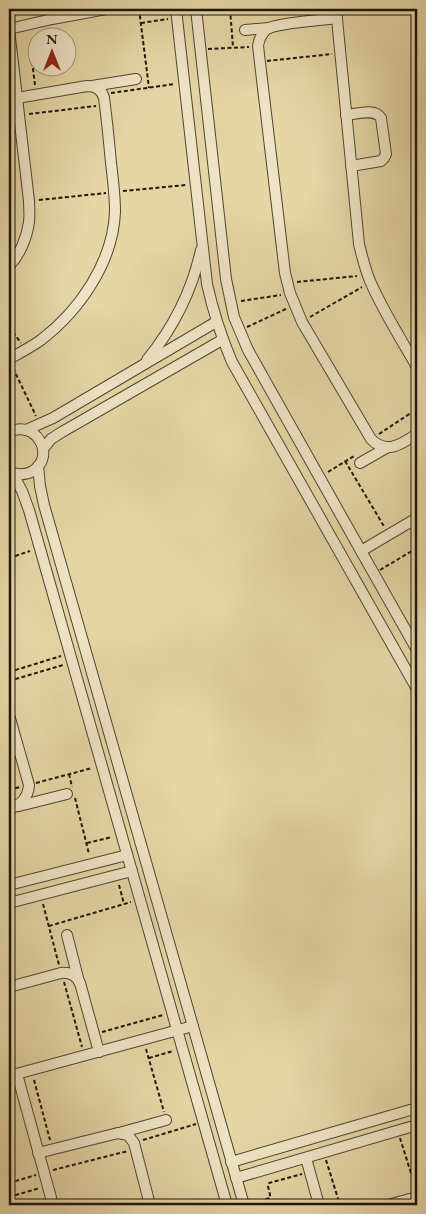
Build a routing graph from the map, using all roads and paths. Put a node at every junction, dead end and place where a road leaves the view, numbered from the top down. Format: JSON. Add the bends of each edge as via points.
{"nodes":[{"id":1,"x":106,"y":9,"type":"edge"},
{"id":2,"x":139,"y":9,"type":"edge"},
{"id":3,"x":196,"y":9,"type":"edge"},
{"id":4,"x":230,"y":9,"type":"edge"},
{"id":5,"x":177,"y":13,"type":"edge"},
{"id":6,"x":336,"y":14,"type":"edge"},
{"id":7,"x":141,"y":24,"type":"junction"},
{"id":8,"x":269,"y":28,"type":"junction"},
{"id":9,"x":9,"y":29,"type":"edge"},
{"id":10,"x":245,"y":30,"type":"dead end"},
{"id":11,"x":258,"y":46,"type":"junction"},
{"id":12,"x":233,"y":48,"type":"junction"},
{"id":13,"x":200,"y":49,"type":"junction"},
{"id":14,"x":340,"y":53,"type":"junction"},
{"id":15,"x":260,"y":62,"type":"junction"},
{"id":16,"x":34,"y":78,"type":"edge"},
{"id":17,"x":136,"y":79,"type":"dead end"},
{"id":18,"x":185,"y":82,"type":"junction"},
{"id":19,"x":91,"y":86,"type":"junction"},
{"id":20,"x":150,"y":88,"type":"junction"},
{"id":21,"x":36,"y":95,"type":"junction"},
{"id":22,"x":17,"y":98,"type":"junction"},
{"id":23,"x":104,"y":100,"type":"junction"},
{"id":24,"x":346,"y":115,"type":"junction"},
{"id":25,"x":19,"y":116,"type":"junction"},
{"id":26,"x":351,"y":166,"type":"junction"},
{"id":27,"x":203,"y":242,"type":"junction"},
{"id":28,"x":9,"y":266,"type":"edge"},
{"id":29,"x":369,"y":279,"type":"junction"},
{"id":30,"x":289,"y":288,"type":"junction"},
{"id":31,"x":230,"y":303,"type":"junction"},
{"id":32,"x":294,"y":304,"type":"junction"},
{"id":33,"x":216,"y":322,"type":"junction"},
{"id":34,"x":302,"y":322,"type":"junction"},
{"id":35,"x":9,"y":327,"type":"edge"},
{"id":36,"x":240,"y":331,"type":"junction"},
{"id":37,"x":222,"y":340,"type":"junction"},
{"id":38,"x":26,"y":350,"type":"junction"},
{"id":39,"x":413,"y":351,"type":"edge"},
{"id":40,"x":9,"y":359,"type":"edge"},
{"id":41,"x":143,"y":365,"type":"junction"},
{"id":42,"x":417,"y":367,"type":"edge"},
{"id":43,"x":417,"y":409,"type":"edge"},
{"id":44,"x":40,"y":424,"type":"junction"},
{"id":45,"x":26,"y":430,"type":"junction"},
{"id":46,"x":9,"y":432,"type":"edge"},
{"id":47,"x":417,"y":434,"type":"edge"},
{"id":48,"x":371,"y":439,"type":"junction"},
{"id":49,"x":388,"y":447,"type":"junction"},
{"id":50,"x":43,"y":449,"type":"junction"},
{"id":51,"x":360,"y":452,"type":"dead end"},
{"id":52,"x":345,"y":461,"type":"junction"},
{"id":53,"x":360,"y":463,"type":"dead end"},
{"id":54,"x":38,"y":466,"type":"junction"},
{"id":55,"x":11,"y":472,"type":"edge"},
{"id":56,"x":319,"y":477,"type":"junction"},
{"id":57,"x":417,"y":518,"type":"edge"},
{"id":58,"x":389,"y":535,"type":"junction"},
{"id":59,"x":40,"y":548,"type":"junction"},
{"id":60,"x":417,"y":548,"type":"edge"},
{"id":61,"x":361,"y":552,"type":"junction"},
{"id":62,"x":9,"y":558,"type":"edge"},
{"id":63,"x":373,"y":574,"type":"junction"},
{"id":64,"x":417,"y":650,"type":"edge"},
{"id":65,"x":71,"y":658,"type":"junction"},
{"id":66,"x":9,"y":672,"type":"edge"},
{"id":67,"x":9,"y":681,"type":"edge"},
{"id":68,"x":417,"y":688,"type":"edge"},
{"id":69,"x":9,"y":715,"type":"edge"},
{"id":70,"x":102,"y":766,"type":"junction"},
{"id":71,"x":69,"y":774,"type":"junction"},
{"id":72,"x":29,"y":785,"type":"junction"},
{"id":73,"x":9,"y":790,"type":"edge"},
{"id":74,"x":67,"y":794,"type":"dead end"},
{"id":75,"x":12,"y":808,"type":"edge"},
{"id":76,"x":122,"y":835,"type":"junction"},
{"id":77,"x":86,"y":843,"type":"junction"},
{"id":78,"x":127,"y":855,"type":"junction"},
{"id":79,"x":92,"y":864,"type":"junction"},
{"id":80,"x":132,"y":871,"type":"junction"},
{"id":81,"x":116,"y":875,"type":"junction"},
{"id":82,"x":9,"y":885,"type":"edge"},
{"id":83,"x":140,"y":900,"type":"junction"},
{"id":84,"x":9,"y":903,"type":"edge"},
{"id":85,"x":124,"y":904,"type":"junction"},
{"id":86,"x":48,"y":926,"type":"dead end"},
{"id":87,"x":67,"y":934,"type":"dead end"},
{"id":88,"x":80,"y":982,"type":"junction"},
{"id":89,"x":9,"y":987,"type":"edge"},
{"id":90,"x":172,"y":1013,"type":"junction"},
{"id":91,"x":192,"y":1026,"type":"junction"},
{"id":92,"x":178,"y":1030,"type":"junction"},
{"id":93,"x":94,"y":1034,"type":"junction"},
{"id":94,"x":144,"y":1040,"type":"junction"},
{"id":95,"x":183,"y":1049,"type":"junction"},
{"id":96,"x":99,"y":1052,"type":"junction"},
{"id":97,"x":149,"y":1058,"type":"junction"},
{"id":98,"x":32,"y":1070,"type":"junction"},
{"id":99,"x":13,"y":1075,"type":"edge"},
{"id":100,"x":417,"y":1108,"type":"edge"},
{"id":101,"x":166,"y":1120,"type":"junction"},
{"id":102,"x":204,"y":1122,"type":"junction"},
{"id":103,"x":417,"y":1126,"type":"edge"},
{"id":104,"x":398,"y":1131,"type":"junction"},
{"id":105,"x":169,"y":1132,"type":"junction"},
{"id":106,"x":118,"y":1133,"type":"junction"},
{"id":107,"x":134,"y":1146,"type":"junction"},
{"id":108,"x":52,"y":1150,"type":"junction"},
{"id":109,"x":38,"y":1153,"type":"junction"},
{"id":110,"x":324,"y":1153,"type":"junction"},
{"id":111,"x":306,"y":1158,"type":"junction"},
{"id":112,"x":231,"y":1162,"type":"junction"},
{"id":113,"x":44,"y":1172,"type":"junction"},
{"id":114,"x":310,"y":1172,"type":"junction"},
{"id":115,"x":236,"y":1178,"type":"junction"},
{"id":116,"x":9,"y":1183,"type":"edge"},
{"id":117,"x":47,"y":1185,"type":"junction"},
{"id":118,"x":417,"y":1195,"type":"edge"},
{"id":119,"x":9,"y":1197,"type":"edge"},
{"id":120,"x":248,"y":1204,"type":"edge"},
{"id":121,"x":53,"y":1205,"type":"edge"},
{"id":122,"x":150,"y":1205,"type":"edge"},
{"id":123,"x":227,"y":1205,"type":"edge"},
{"id":124,"x":319,"y":1205,"type":"edge"},
{"id":125,"x":340,"y":1205,"type":"edge"},
{"id":126,"x":388,"y":1205,"type":"edge"}],
"edges":[{"from":1,"to":9,"type":"street"},
{"from":2,"to":7,"type":"path"},
{"from":3,"to":13,"type":"street"},
{"from":4,"to":12,"type":"path"},
{"from":5,"to":7,"type":"path"},
{"from":5,"to":18,"type":"street"},
{"from":6,"to":8,"type":"street"},
{"from":6,"to":14,"type":"street"},
{"from":7,"to":20,"type":"path"},
{"from":8,"to":10,"type":"street"},
{"from":8,"to":11,"type":"street","via":[[261,36]]},
{"from":9,"to":22,"type":"street"},
{"from":11,"to":12,"type":"path"},
{"from":11,"to":15,"type":"street"},
{"from":12,"to":13,"type":"path"},
{"from":13,"to":31,"type":"street"},
{"from":14,"to":15,"type":"path"},
{"from":14,"to":24,"type":"street"},
{"from":15,"to":30,"type":"street","via":[[283,263]]},
{"from":16,"to":21,"type":"path"},
{"from":17,"to":19,"type":"street"},
{"from":18,"to":20,"type":"path"},
{"from":18,"to":27,"type":"street"},
{"from":19,"to":21,"type":"street"},
{"from":19,"to":23,"type":"street","via":[[98,88]]},
{"from":20,"to":23,"type":"path"},
{"from":21,"to":22,"type":"street"},
{"from":22,"to":25,"type":"street"},
{"from":23,"to":25,"type":"path"},
{"from":23,"to":38,"type":"street","via":[[115,212],[108,250],[92,284],[69,314]]},
{"from":24,"to":26,"type":"street"},
{"from":24,"to":26,"type":"street","via":[[378,114],[386,154],[381,161]]},
{"from":25,"to":28,"type":"street","via":[[29,222],[24,243]]},
{"from":26,"to":29,"type":"street","via":[[359,244]]},
{"from":27,"to":33,"type":"street","via":[[207,284]]},
{"from":27,"to":41,"type":"street","via":[[181,308]]},
{"from":29,"to":30,"type":"path"},
{"from":29,"to":34,"type":"path"},
{"from":29,"to":39,"type":"street","via":[[378,299]]},
{"from":30,"to":31,"type":"path"},
{"from":30,"to":32,"type":"street"},
{"from":31,"to":36,"type":"street"},
{"from":32,"to":34,"type":"street"},
{"from":32,"to":36,"type":"path"},
{"from":33,"to":37,"type":"street"},
{"from":33,"to":41,"type":"street"},
{"from":34,"to":48,"type":"street"},
{"from":35,"to":38,"type":"path"},
{"from":36,"to":56,"type":"street"},
{"from":37,"to":50,"type":"street","via":[[62,432]]},
{"from":37,"to":68,"type":"street"},
{"from":38,"to":40,"type":"street"},
{"from":39,"to":42,"type":"street"},
{"from":40,"to":44,"type":"path"},
{"from":41,"to":44,"type":"street"},
{"from":43,"to":48,"type":"path"},
{"from":44,"to":45,"type":"street"},
{"from":45,"to":46,"type":"street"},
{"from":45,"to":50,"type":"street","via":[[37,437]]},
{"from":47,"to":49,"type":"street","via":[[400,445]]},
{"from":48,"to":49,"type":"street","via":[[375,444]]},
{"from":49,"to":53,"type":"street"},
{"from":50,"to":54,"type":"street"},
{"from":51,"to":52,"type":"path"},
{"from":52,"to":56,"type":"path"},
{"from":52,"to":58,"type":"path"},
{"from":54,"to":55,"type":"street","via":[[24,474]]},
{"from":54,"to":91,"type":"street","via":[[44,505]]},
{"from":55,"to":59,"type":"street","via":[[26,500]]},
{"from":56,"to":61,"type":"street"},
{"from":57,"to":58,"type":"street"},
{"from":58,"to":61,"type":"street"},
{"from":59,"to":62,"type":"path"},
{"from":59,"to":65,"type":"street"},
{"from":60,"to":63,"type":"path"},
{"from":61,"to":63,"type":"street"},
{"from":63,"to":64,"type":"street"},
{"from":65,"to":66,"type":"path"},
{"from":65,"to":67,"type":"path"},
{"from":65,"to":70,"type":"street"},
{"from":69,"to":72,"type":"street"},
{"from":70,"to":71,"type":"path"},
{"from":70,"to":76,"type":"street"},
{"from":71,"to":72,"type":"path"},
{"from":71,"to":77,"type":"path"},
{"from":72,"to":73,"type":"path"},
{"from":72,"to":75,"type":"street","via":[[27,795]]},
{"from":74,"to":75,"type":"street"},
{"from":76,"to":77,"type":"path"},
{"from":76,"to":78,"type":"street"},
{"from":77,"to":79,"type":"path"},
{"from":78,"to":79,"type":"street"},
{"from":78,"to":80,"type":"street"},
{"from":79,"to":82,"type":"street"},
{"from":80,"to":81,"type":"street"},
{"from":80,"to":83,"type":"street"},
{"from":81,"to":84,"type":"street"},
{"from":81,"to":85,"type":"path"},
{"from":83,"to":85,"type":"path"},
{"from":83,"to":90,"type":"street"},
{"from":85,"to":86,"type":"path"},
{"from":87,"to":88,"type":"street"},
{"from":88,"to":89,"type":"street","via":[[65,972]]},
{"from":88,"to":93,"type":"street"},
{"from":90,"to":92,"type":"street"},
{"from":90,"to":93,"type":"path"},
{"from":91,"to":92,"type":"street"},
{"from":91,"to":112,"type":"street"},
{"from":92,"to":94,"type":"street"},
{"from":92,"to":95,"type":"street"},
{"from":93,"to":96,"type":"street"},
{"from":94,"to":96,"type":"street"},
{"from":94,"to":97,"type":"path"},
{"from":95,"to":97,"type":"path"},
{"from":95,"to":102,"type":"street"},
{"from":96,"to":98,"type":"street"},
{"from":97,"to":101,"type":"path"},
{"from":98,"to":99,"type":"street"},
{"from":98,"to":108,"type":"path"},
{"from":99,"to":109,"type":"street"},
{"from":100,"to":112,"type":"street"},
{"from":101,"to":105,"type":"path"},
{"from":101,"to":106,"type":"street"},
{"from":102,"to":105,"type":"path"},
{"from":102,"to":123,"type":"street"},
{"from":103,"to":104,"type":"street"},
{"from":104,"to":110,"type":"street"},
{"from":104,"to":118,"type":"path"},
{"from":105,"to":107,"type":"path"},
{"from":106,"to":107,"type":"street","via":[[128,1135]]},
{"from":106,"to":108,"type":"street"},
{"from":107,"to":113,"type":"path"},
{"from":107,"to":122,"type":"street"},
{"from":108,"to":109,"type":"street"},
{"from":109,"to":113,"type":"street"},
{"from":110,"to":111,"type":"street"},
{"from":110,"to":125,"type":"path"},
{"from":111,"to":114,"type":"street"},
{"from":111,"to":115,"type":"street"},
{"from":112,"to":115,"type":"street"},
{"from":113,"to":116,"type":"path"},
{"from":113,"to":117,"type":"street"},
{"from":114,"to":120,"type":"path","via":[[269,1183],[270,1198]]},
{"from":114,"to":124,"type":"street"},
{"from":115,"to":120,"type":"street"},
{"from":117,"to":119,"type":"path"},
{"from":117,"to":121,"type":"street"},
{"from":118,"to":126,"type":"street"}]}
